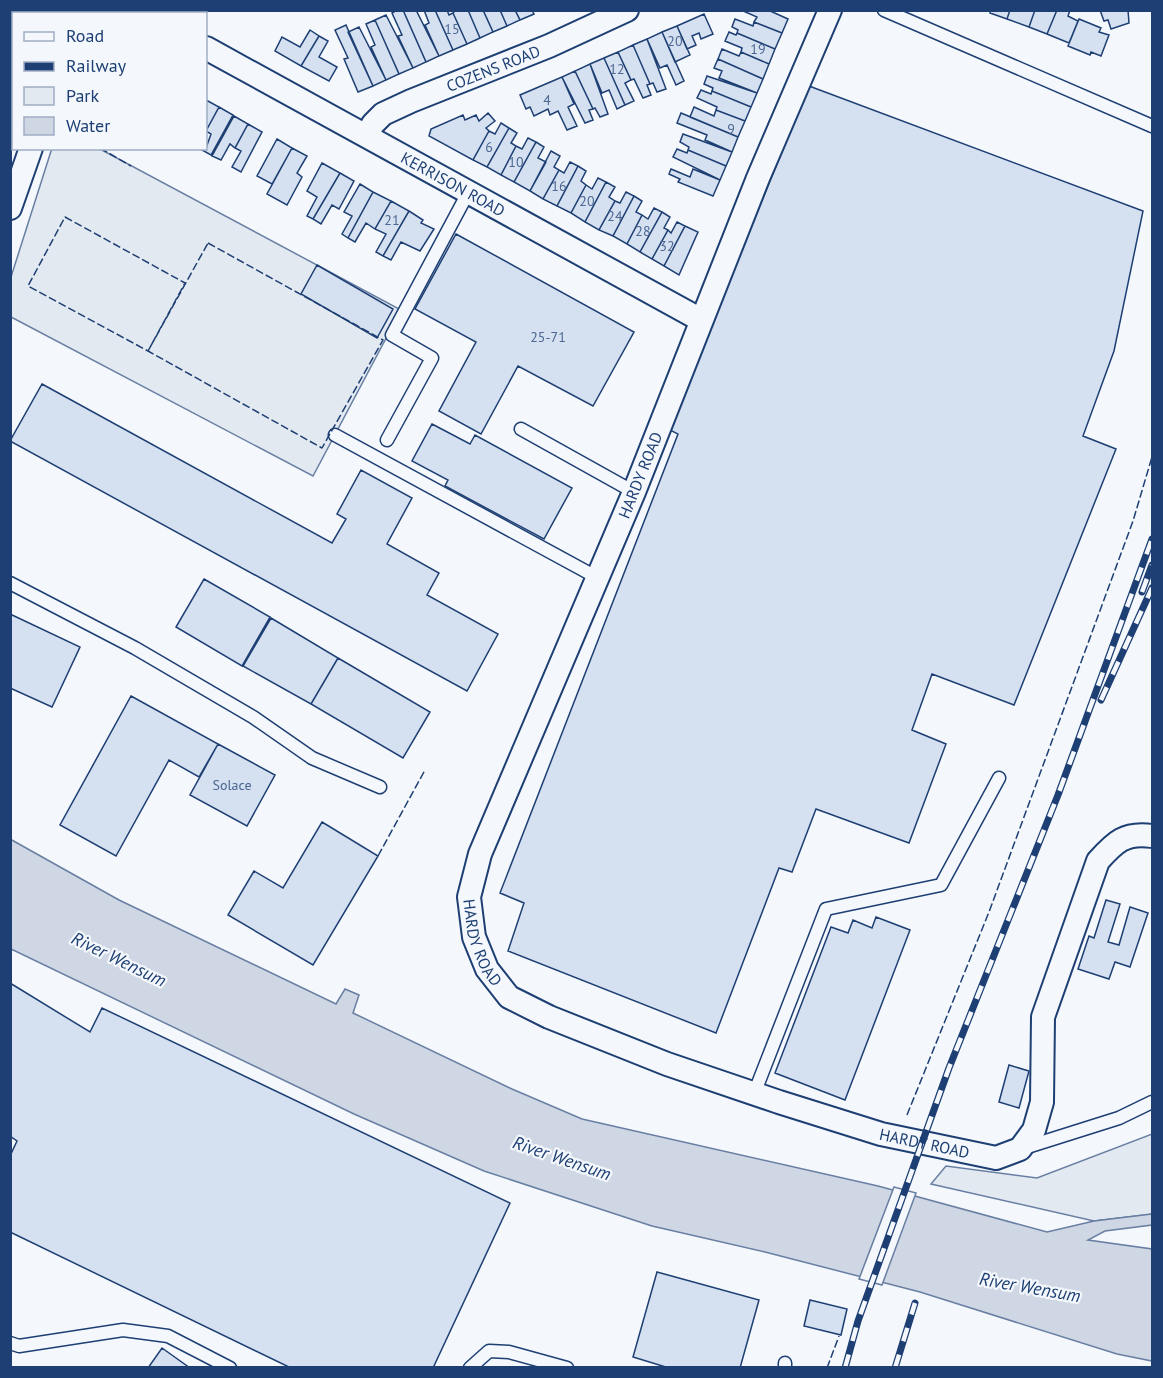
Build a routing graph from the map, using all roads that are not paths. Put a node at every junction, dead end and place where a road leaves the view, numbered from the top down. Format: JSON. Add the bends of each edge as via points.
{"nodes":[{"id":1,"x":830,"y":10,"type":"edge"},
{"id":2,"x":884,"y":10,"type":"edge"},
{"id":3,"x":613,"y":13,"type":"edge"},
{"id":4,"x":207,"y":49,"type":"edge"},
{"id":5,"x":1152,"y":126,"type":"edge"},
{"id":6,"x":367,"y":135,"type":"junction"},
{"id":7,"x":29,"y":150,"type":"edge"},
{"id":8,"x":469,"y":191,"type":"junction"},
{"id":9,"x":10,"y":208,"type":"edge"},
{"id":10,"x":701,"y":320,"type":"junction"},
{"id":11,"x":521,"y":429,"type":"dead end"},
{"id":12,"x":334,"y":435,"type":"dead end"},
{"id":13,"x":387,"y":440,"type":"dead end"},
{"id":14,"x":634,"y":492,"type":"junction"},
{"id":15,"x":598,"y":578,"type":"junction"},
{"id":16,"x":10,"y":583,"type":"edge"},
{"id":17,"x":999,"y":778,"type":"dead end"},
{"id":18,"x":381,"y":787,"type":"dead end"},
{"id":19,"x":1152,"y":836,"type":"edge"},
{"id":20,"x":754,"y":1094,"type":"junction"},
{"id":21,"x":1152,"y":1102,"type":"edge"},
{"id":22,"x":1020,"y":1149,"type":"junction"},
{"id":23,"x":10,"y":1343,"type":"edge"},
{"id":24,"x":230,"y":1368,"type":"edge"},
{"id":25,"x":470,"y":1368,"type":"edge"},
{"id":26,"x":567,"y":1368,"type":"edge"}],
"edges":[{"from":1,"to":10,"type":"street","name":"HARDY ROAD"},
{"from":2,"to":5,"type":"lane"},
{"from":3,"to":6,"type":"street","name":"COZENS ROAD","via":[[549,46],[411,100],[383,114]]},
{"from":4,"to":6,"type":"street","name":"KERRISON ROAD"},
{"from":6,"to":8,"type":"street","name":"KERRISON ROAD"},
{"from":7,"to":9,"type":"street"},
{"from":8,"to":10,"type":"street","name":"KERRISON ROAD"},
{"from":8,"to":13,"type":"lane","via":[[392,336],[432,358]]},
{"from":10,"to":14,"type":"street","name":"HARDY ROAD"},
{"from":11,"to":14,"type":"lane"},
{"from":12,"to":15,"type":"lane"},
{"from":14,"to":15,"type":"street","name":"HARDY ROAD"},
{"from":15,"to":20,"type":"street","name":"HARDY ROAD","via":[[480,854],[469,897],[474,937],[487,969],[509,997],[667,1064]]},
{"from":16,"to":18,"type":"lane","via":[[135,648],[252,717],[312,758]]},
{"from":17,"to":20,"type":"lane","via":[[941,885],[826,909]]},
{"from":19,"to":22,"type":"street","via":[[1140,834],[1115,841],[1098,861],[1043,1017],[1042,1102],[1034,1130]]},
{"from":20,"to":22,"type":"street","name":"HARDY ROAD","via":[[881,1134],[961,1152],[996,1158]]},
{"from":21,"to":22,"type":"lane","via":[[1119,1118]]},
{"from":23,"to":24,"type":"lane","via":[[19,1346],[123,1330],[168,1336]]},
{"from":25,"to":26,"type":"lane","via":[[489,1351],[508,1352]]}]}
